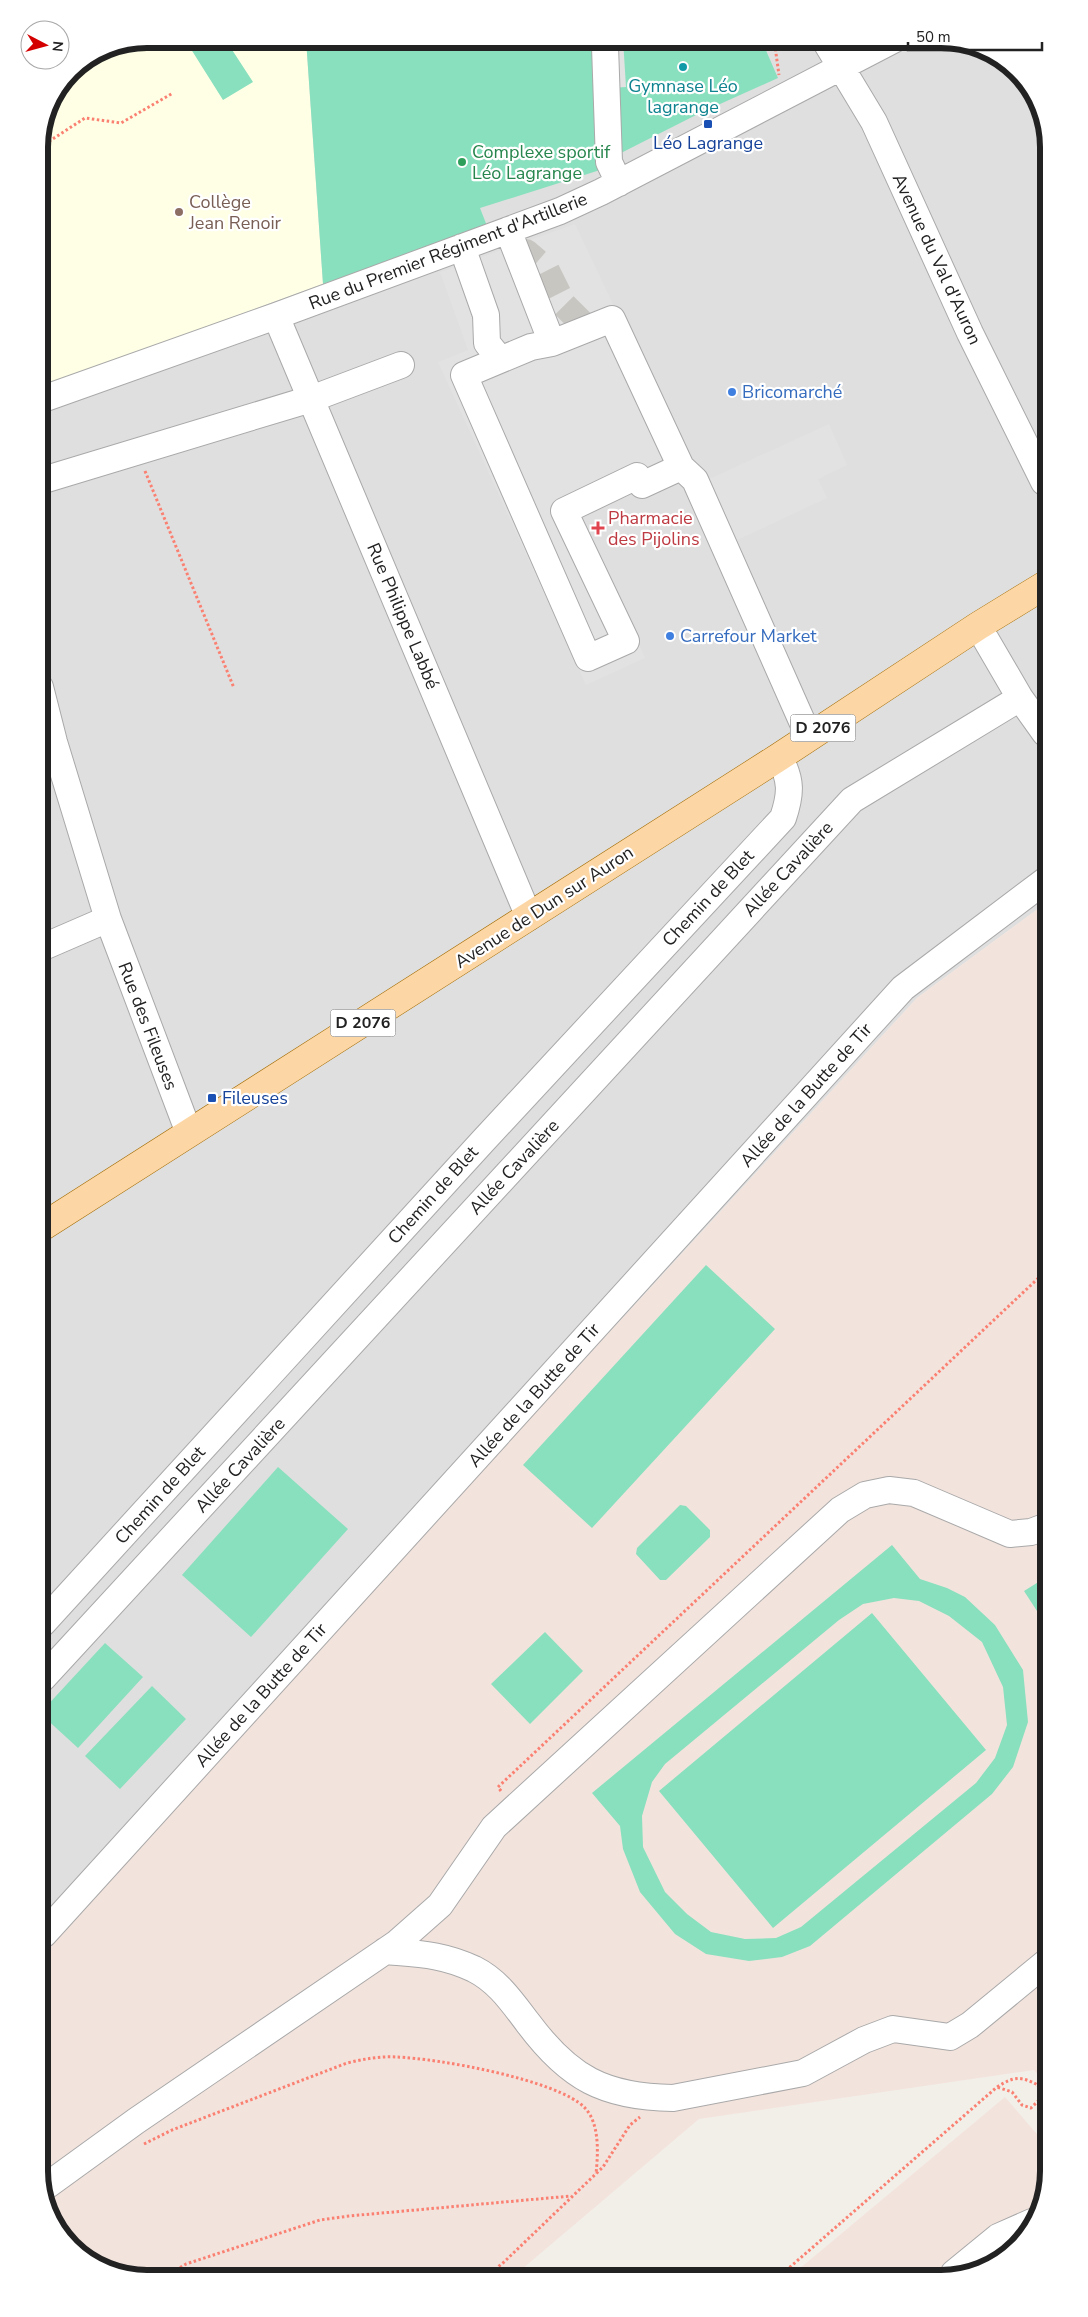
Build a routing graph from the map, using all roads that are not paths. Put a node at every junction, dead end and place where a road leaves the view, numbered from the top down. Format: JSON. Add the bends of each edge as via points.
{"nodes":[{"id":1,"x":605,"y":48,"type":"edge"},
{"id":2,"x":829,"y":48,"type":"edge"},
{"id":3,"x":877,"y":48,"type":"edge"},
{"id":4,"x":840,"y":67,"type":"junction"},
{"id":5,"x":619,"y":183,"type":"junction"},
{"id":6,"x":508,"y":230,"type":"junction"},
{"id":7,"x":462,"y":247,"type":"junction"},
{"id":8,"x":276,"y":316,"type":"junction"},
{"id":9,"x":552,"y":343,"type":"junction"},
{"id":10,"x":500,"y":359,"type":"junction"},
{"id":11,"x":401,"y":365,"type":"dead end"},
{"id":12,"x":48,"y":397,"type":"edge"},
{"id":13,"x":312,"y":399,"type":"junction"},
{"id":14,"x":681,"y":467,"type":"junction"},
{"id":15,"x":1040,"y":474,"type":"edge"},
{"id":16,"x":48,"y":479,"type":"edge"},
{"id":17,"x":1040,"y":588,"type":"edge"},
{"id":18,"x":978,"y":626,"type":"junction"},
{"id":19,"x":1020,"y":698,"type":"junction"},
{"id":20,"x":1040,"y":726,"type":"edge"},
{"id":21,"x":809,"y":737,"type":"junction"},
{"id":22,"x":48,"y":746,"type":"edge"},
{"id":23,"x":779,"y":757,"type":"junction"},
{"id":24,"x":1040,"y":885,"type":"edge"},
{"id":25,"x":529,"y":917,"type":"junction"},
{"id":26,"x":108,"y":919,"type":"junction"},
{"id":27,"x":48,"y":945,"type":"edge"},
{"id":28,"x":188,"y":1133,"type":"junction"},
{"id":29,"x":48,"y":1223,"type":"edge"},
{"id":30,"x":1040,"y":1529,"type":"edge"},
{"id":31,"x":48,"y":1618,"type":"edge"},
{"id":32,"x":48,"y":1673,"type":"edge"},
{"id":33,"x":48,"y":1930,"type":"edge"},
{"id":34,"x":385,"y":1951,"type":"junction"},
{"id":35,"x":1040,"y":1967,"type":"edge"},
{"id":36,"x":49,"y":2184,"type":"edge"},
{"id":37,"x":1023,"y":2226,"type":"edge"},
{"id":38,"x":960,"y":2268,"type":"edge"}],
"edges":[{"from":1,"to":5,"type":"street","via":[[609,162]]},
{"from":2,"to":4,"type":"street","name":"Avenue du Val d'Auron"},
{"from":3,"to":4,"type":"street","name":"Rue du Premier Régiment d'Artillerie"},
{"from":4,"to":5,"type":"street","name":"Rue du Premier Régiment d'Artillerie"},
{"from":4,"to":15,"type":"street","name":"Avenue du Val d'Auron","via":[[874,122],[970,333]]},
{"from":5,"to":6,"type":"street","name":"Rue du Premier Régiment d'Artillerie","via":[[560,211]]},
{"from":6,"to":7,"type":"street","name":"Rue du Premier Régiment d'Artillerie"},
{"from":6,"to":9,"type":"street"},
{"from":7,"to":8,"type":"street","name":"Rue du Premier Régiment d'Artillerie"},
{"from":7,"to":10,"type":"street","via":[[486,315],[487,343]]},
{"from":8,"to":12,"type":"street","name":"Rue du Premier Régiment d'Artillerie"},
{"from":8,"to":13,"type":"street","name":"Rue Philippe Labbé"},
{"from":9,"to":10,"type":"street"},
{"from":9,"to":14,"type":"street","via":[[612,319]]},
{"from":10,"to":14,"type":"street","via":[[464,375],[588,658],[626,641],[564,511],[637,476],[642,485]]},
{"from":11,"to":13,"type":"street"},
{"from":13,"to":16,"type":"street"},
{"from":13,"to":25,"type":"street","name":"Rue Philippe Labbé"},
{"from":14,"to":21,"type":"street","via":[[695,480]]},
{"from":17,"to":18,"type":"main road","name":"Avenue de Dun sur Auron","number":"D 2076"},
{"from":18,"to":19,"type":"street"},
{"from":18,"to":21,"type":"main road","name":"Avenue de Dun sur Auron","number":"D 2076"},
{"from":19,"to":20,"type":"street"},
{"from":19,"to":32,"type":"street","name":"Allée Cavalière","via":[[852,800]]},
{"from":21,"to":23,"type":"main road","name":"Avenue de Dun sur Auron","number":"D 2076"},
{"from":22,"to":26,"type":"street","name":"Rue des Fileuses"},
{"from":23,"to":25,"type":"main road","name":"Avenue de Dun sur Auron","number":"D 2076"},
{"from":23,"to":31,"type":"street","name":"Chemin de Blet","via":[[789,777],[788,801],[782,818]]},
{"from":24,"to":33,"type":"street","name":"Allée de la Butte de Tir","via":[[904,988]]},
{"from":25,"to":28,"type":"main road","name":"Avenue de Dun sur Auron","number":"D 2076"},
{"from":26,"to":27,"type":"street"},
{"from":26,"to":28,"type":"street","name":"Rue des Fileuses"},
{"from":28,"to":29,"type":"main road","name":"Avenue de Dun sur Auron","number":"D 2076"},
{"from":30,"to":34,"type":"street","via":[[1010,1534],[914,1493],[889,1490],[865,1495],[840,1510],[516,1807],[485,1838],[458,1883],[440,1905],[425,1921]]},
{"from":34,"to":35,"type":"street","via":[[436,1955],[475,1970],[503,1990],[542,2041],[568,2068],[612,2090],[660,2098],[803,2073],[864,2040],[893,2029],[950,2037],[970,2025]]},
{"from":34,"to":36,"type":"street"},
{"from":37,"to":38,"type":"street","via":[[998,2237]]}]}
